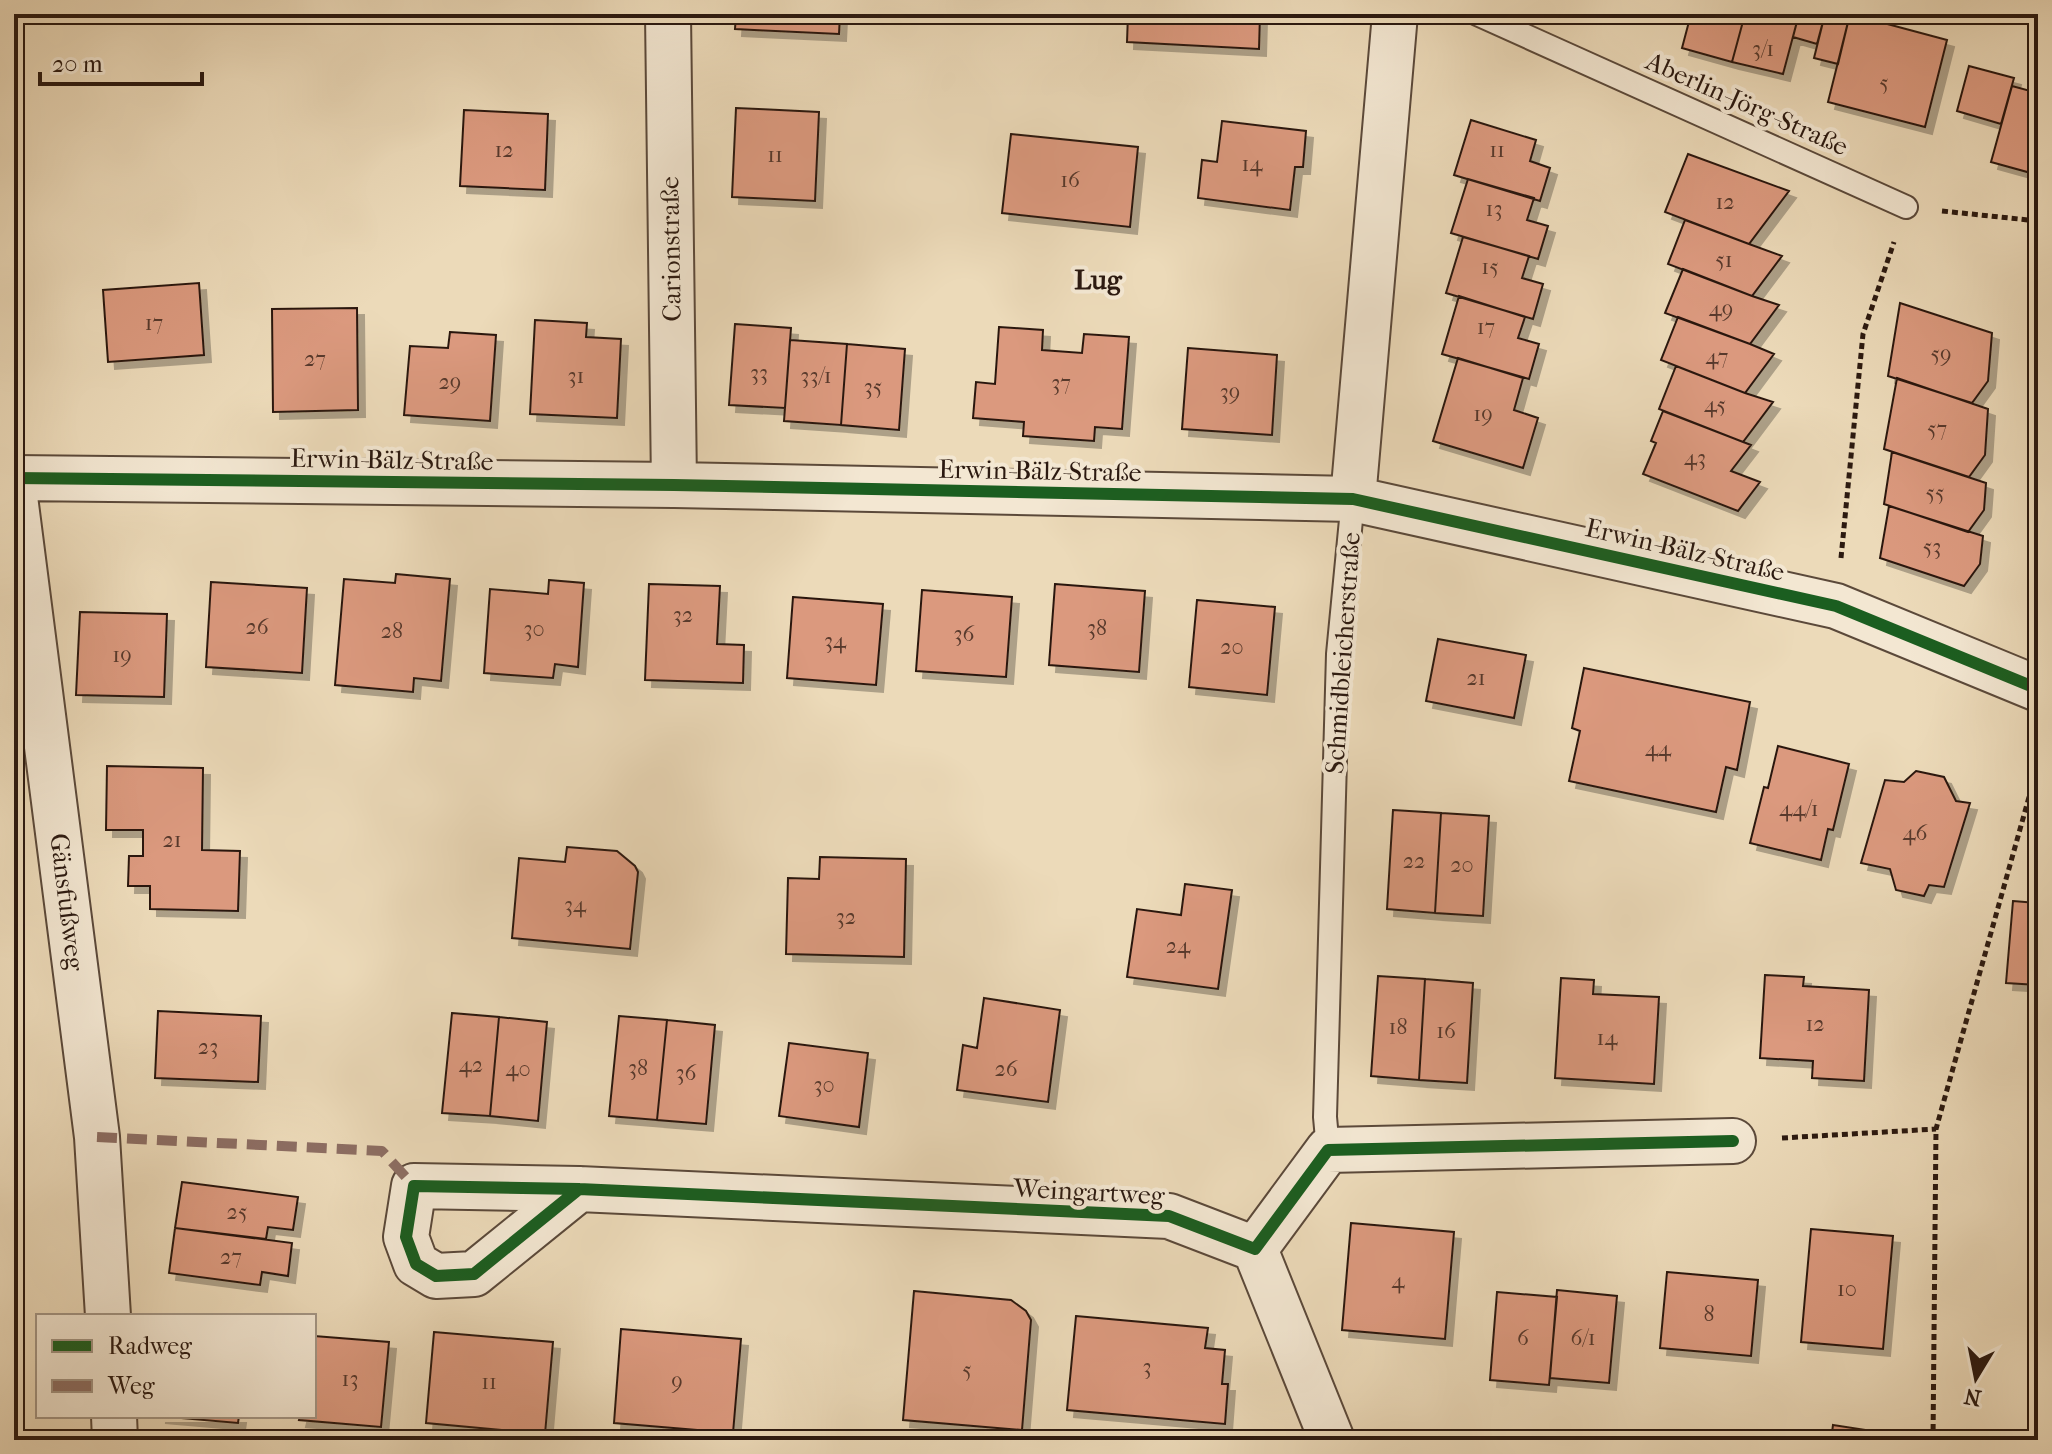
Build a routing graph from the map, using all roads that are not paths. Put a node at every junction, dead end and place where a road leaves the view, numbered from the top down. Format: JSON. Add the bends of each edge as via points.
{"nodes":[{"id":1,"x":668,"y":14,"type":"edge"},
{"id":2,"x":1395,"y":14,"type":"edge"},
{"id":3,"x":1477,"y":14,"type":"edge"},
{"id":4,"x":1906,"y":207,"type":"road end"},
{"id":5,"x":14,"y":478,"type":"edge"},
{"id":6,"x":674,"y":485,"type":"junction"},
{"id":7,"x":14,"y":489,"type":"edge"},
{"id":8,"x":1353,"y":499,"type":"junction"},
{"id":9,"x":2038,"y":689,"type":"edge"},
{"id":10,"x":1733,"y":1141,"type":"road end"},
{"id":11,"x":1328,"y":1150,"type":"junction"},
{"id":12,"x":579,"y":1189,"type":"dead end"},
{"id":13,"x":1255,"y":1249,"type":"junction"},
{"id":14,"x":108,"y":1314,"type":"edge"},
{"id":15,"x":114,"y":1418,"type":"edge"},
{"id":16,"x":115,"y":1440,"type":"edge"},
{"id":17,"x":1332,"y":1440,"type":"edge"}],
"edges":[{"from":1,"to":6,"type":"street","name":"Carionstraße"},
{"from":2,"to":8,"type":"street","name":"Schmidbleicherstraße"},
{"from":3,"to":4,"type":"lane","name":"Aberlin-Jörg-Straße"},
{"from":5,"to":6,"type":"street","name":"Erwin-Bälz-Straße"},
{"from":6,"to":8,"type":"street","name":"Erwin-Bälz-Straße"},
{"from":7,"to":14,"type":"street","name":"Gänsfußweg","via":[[97,1137]]},
{"from":8,"to":9,"type":"street","name":"Erwin-Bälz-Straße","via":[[1836,606]]},
{"from":8,"to":11,"type":"lane","name":"Schmidbleicherstraße","via":[[1338,654]]},
{"from":10,"to":11,"type":"street"},
{"from":11,"to":13,"type":"street"},
{"from":12,"to":13,"type":"street","name":"Weingartweg","via":[[1169,1216]]},
{"from":13,"to":17,"type":"street"},
{"from":15,"to":16,"type":"street"}]}
